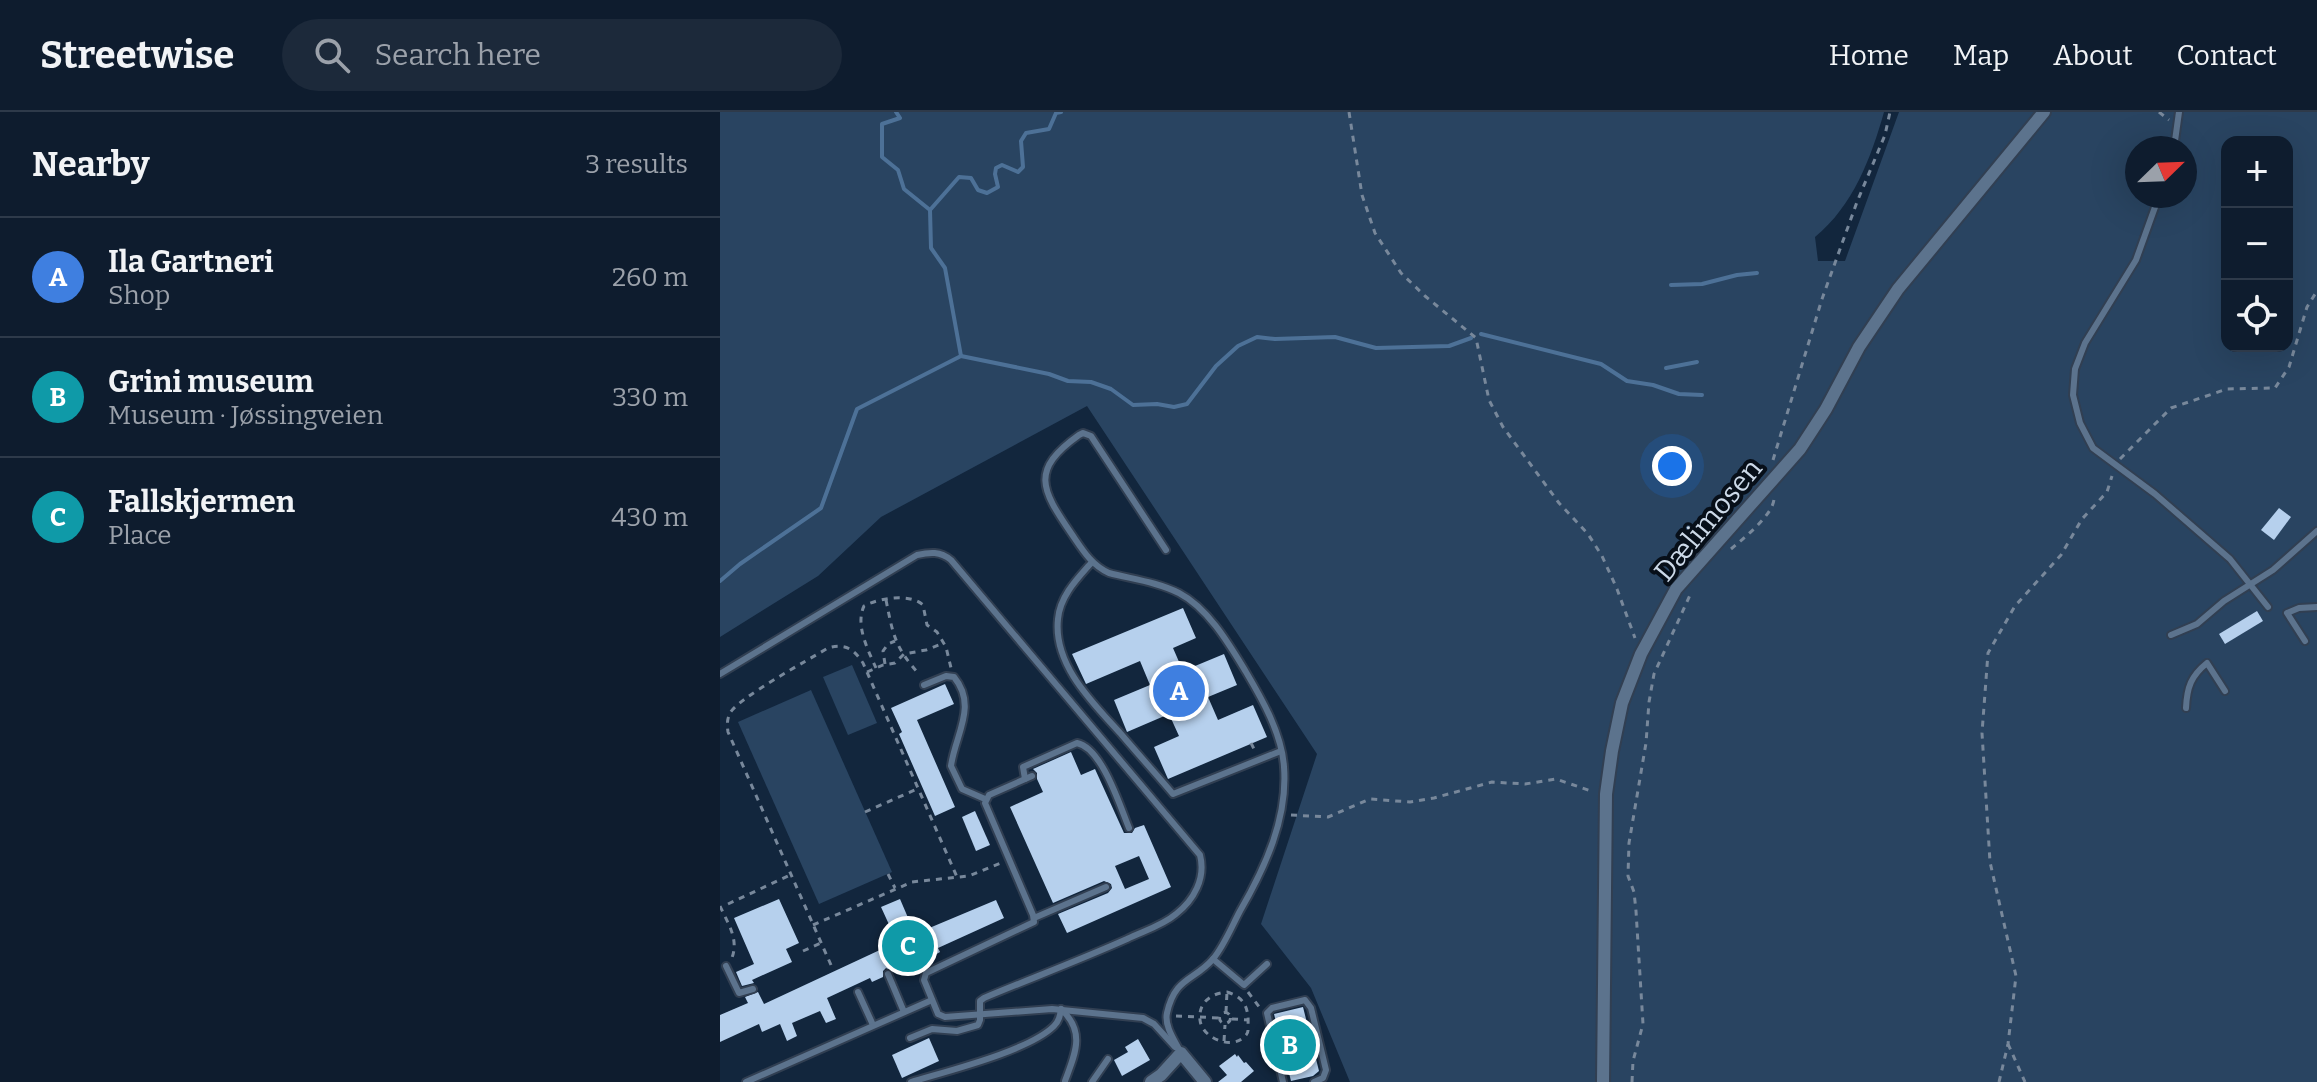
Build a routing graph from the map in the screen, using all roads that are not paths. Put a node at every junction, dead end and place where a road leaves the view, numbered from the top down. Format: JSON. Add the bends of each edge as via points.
{"nodes":[{"id":1,"x":2044,"y":112,"type":"edge"},
{"id":2,"x":2179,"y":112,"type":"edge"},
{"id":3,"x":2176,"y":136,"type":"edge"},
{"id":4,"x":2155,"y":208,"type":"edge"},
{"id":5,"x":2317,"y":531,"type":"edge"},
{"id":6,"x":1166,"y":550,"type":"dead end"},
{"id":7,"x":1092,"y":562,"type":"junction"},
{"id":8,"x":2251,"y":585,"type":"junction"},
{"id":9,"x":2268,"y":607,"type":"dead end"},
{"id":10,"x":2317,"y":607,"type":"edge"},
{"id":11,"x":2171,"y":635,"type":"dead end"},
{"id":12,"x":2305,"y":641,"type":"dead end"},
{"id":13,"x":720,"y":674,"type":"edge"},
{"id":14,"x":926,"y":684,"type":"road end"},
{"id":15,"x":2225,"y":691,"type":"dead end"},
{"id":16,"x":2186,"y":708,"type":"dead end"},
{"id":17,"x":1281,"y":751,"type":"junction"},
{"id":18,"x":985,"y":799,"type":"junction"},
{"id":19,"x":1129,"y":828,"type":"dead end"},
{"id":20,"x":1106,"y":887,"type":"dead end"},
{"id":21,"x":1034,"y":918,"type":"junction"},
{"id":22,"x":1213,"y":959,"type":"junction"},
{"id":23,"x":1267,"y":964,"type":"dead end"},
{"id":24,"x":726,"y":966,"type":"road end"},
{"id":25,"x":888,"y":974,"type":"dead end"},
{"id":26,"x":753,"y":989,"type":"dead end"},
{"id":27,"x":858,"y":992,"type":"dead end"},
{"id":28,"x":932,"y":1000,"type":"junction"},
{"id":29,"x":1061,"y":1009,"type":"junction"},
{"id":30,"x":904,"y":1012,"type":"junction"},
{"id":31,"x":979,"y":1014,"type":"junction"},
{"id":32,"x":873,"y":1025,"type":"junction"},
{"id":33,"x":910,"y":1038,"type":"dead end"},
{"id":34,"x":1181,"y":1053,"type":"junction"},
{"id":35,"x":1108,"y":1059,"type":"dead end"},
{"id":36,"x":746,"y":1082,"type":"edge"},
{"id":37,"x":911,"y":1082,"type":"edge"},
{"id":38,"x":1058,"y":1082,"type":"edge"},
{"id":39,"x":1065,"y":1082,"type":"edge"},
{"id":40,"x":1092,"y":1082,"type":"edge"},
{"id":41,"x":1151,"y":1082,"type":"edge"},
{"id":42,"x":1205,"y":1082,"type":"edge"},
{"id":43,"x":1283,"y":1082,"type":"edge"},
{"id":44,"x":1314,"y":1082,"type":"edge"},
{"id":45,"x":1603,"y":1082,"type":"edge"}],
"edges":[{"from":1,"to":45,"type":"street","name":"Dælimosen","via":[[1898,289],[1800,449],[1676,589],[1641,654],[1622,703],[1606,794]]},
{"from":2,"to":3,"type":"lane"},
{"from":4,"to":8,"type":"lane","via":[[2136,260],[2075,369],[2073,395],[2080,423],[2093,448],[2230,559]]},
{"from":5,"to":8,"type":"lane"},
{"from":6,"to":7,"type":"lane","via":[[1093,440],[1083,433],[1050,461],[1045,482],[1051,504]]},
{"from":7,"to":17,"type":"lane","via":[[1109,573],[1169,588],[1209,619],[1250,678]]},
{"from":7,"to":17,"type":"lane","via":[[1072,584],[1058,617],[1063,654],[1082,690],[1173,794]]},
{"from":8,"to":9,"type":"lane"},
{"from":8,"to":11,"type":"lane","via":[[2197,624]]},
{"from":10,"to":12,"type":"lane","via":[[2287,613]]},
{"from":13,"to":31,"type":"lane","via":[[917,555],[940,553],[1200,855],[1202,877],[1174,916],[984,998]]},
{"from":14,"to":18,"type":"lane","via":[[950,676],[958,682],[966,704],[951,766],[962,789]]},
{"from":15,"to":16,"type":"lane","via":[[2207,663],[2189,682]]},
{"from":17,"to":22,"type":"lane","via":[[1283,795],[1274,838],[1258,881]]},
{"from":18,"to":19,"type":"lane","via":[[1028,777],[1023,767],[1084,744],[1104,769]]},
{"from":18,"to":21,"type":"lane"},
{"from":20,"to":21,"type":"lane"},
{"from":21,"to":28,"type":"lane","via":[[1032,924],[926,973]]},
{"from":22,"to":23,"type":"lane","via":[[1244,985]]},
{"from":22,"to":34,"type":"lane","via":[[1181,983],[1173,997],[1168,1026]]},
{"from":24,"to":26,"type":"lane","via":[[739,993]]},
{"from":25,"to":30,"type":"lane"},
{"from":27,"to":32,"type":"lane"},
{"from":28,"to":30,"type":"lane"},
{"from":28,"to":31,"type":"lane","via":[[941,1016]]},
{"from":29,"to":31,"type":"lane"},
{"from":29,"to":34,"type":"lane","via":[[1148,1020]]},
{"from":29,"to":37,"type":"lane","via":[[1056,1025],[1034,1040]]},
{"from":29,"to":39,"type":"lane","via":[[1077,1036]]},
{"from":30,"to":32,"type":"lane"},
{"from":31,"to":33,"type":"lane","via":[[980,1023],[973,1027],[932,1029]]},
{"from":32,"to":36,"type":"lane"},
{"from":34,"to":41,"type":"street"},
{"from":34,"to":42,"type":"street"},
{"from":35,"to":40,"type":"lane"},
{"from":38,"to":39,"type":"lane"},
{"from":43,"to":44,"type":"lane","via":[[1267,1013],[1301,1001],[1308,1003],[1326,1070]]}]}
